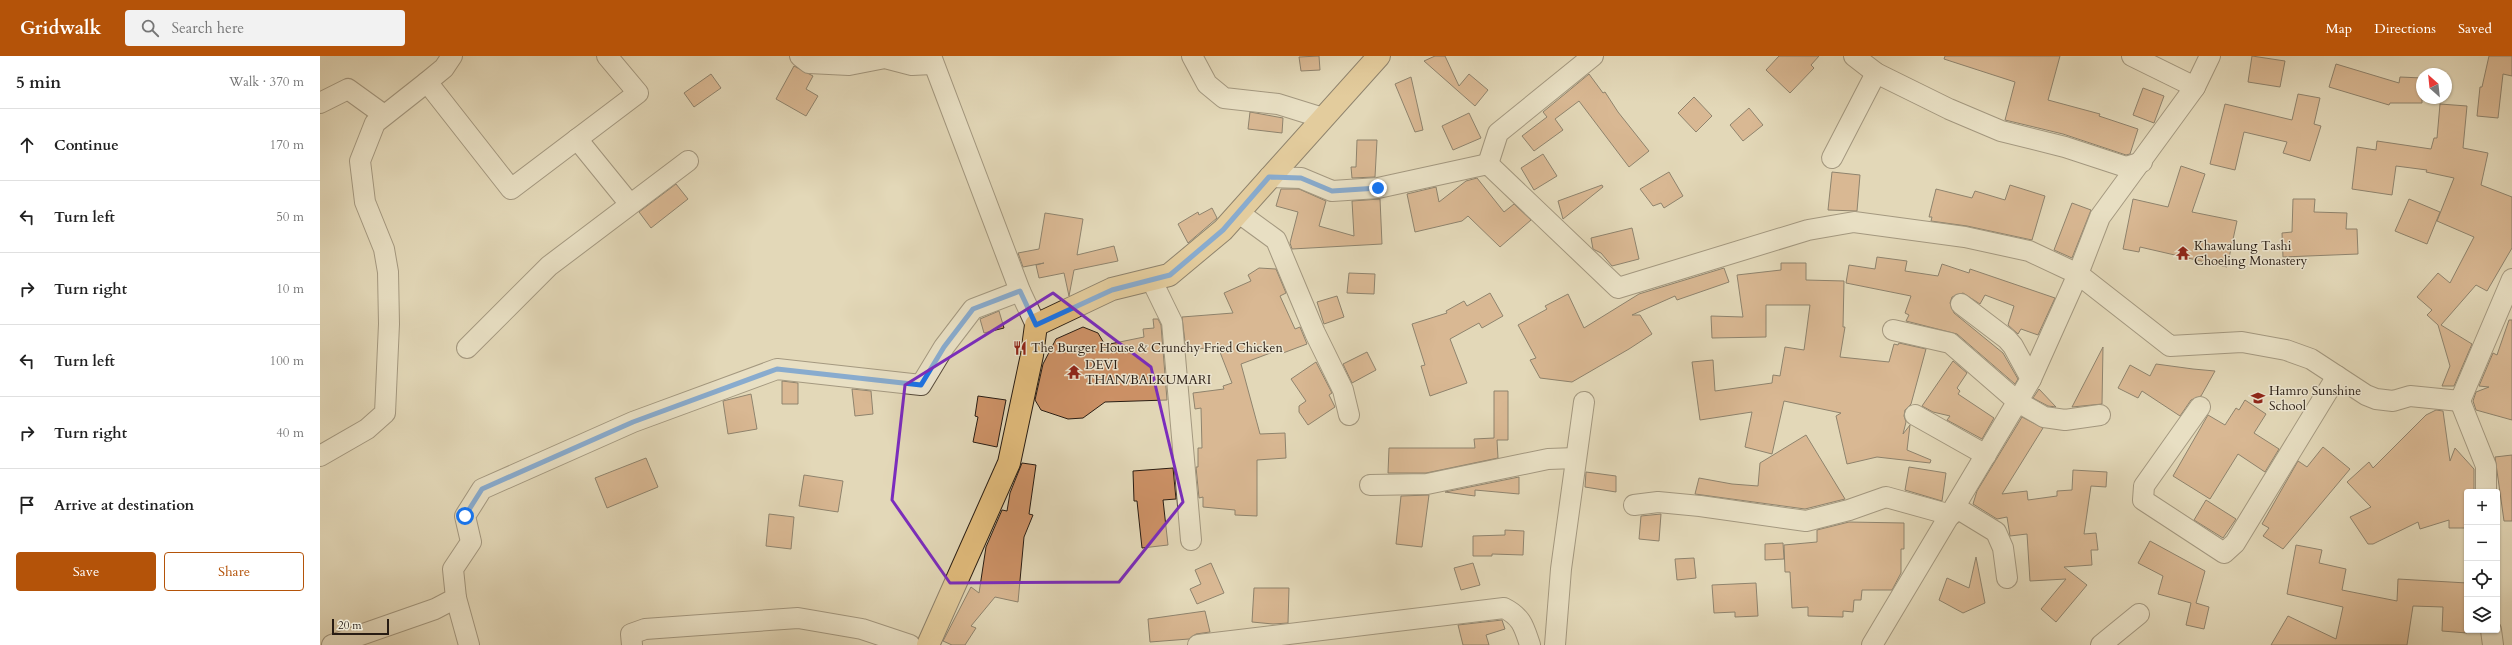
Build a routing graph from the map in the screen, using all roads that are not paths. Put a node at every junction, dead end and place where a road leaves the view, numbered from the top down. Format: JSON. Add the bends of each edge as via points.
{"nodes":[{"id":1,"x":452,"y":56,"type":"edge"},
{"id":2,"x":607,"y":56,"type":"edge"},
{"id":3,"x":800,"y":56,"type":"edge"},
{"id":4,"x":1192,"y":56,"type":"edge"},
{"id":5,"x":1380,"y":56,"type":"edge"},
{"id":6,"x":1593,"y":56,"type":"edge"},
{"id":7,"x":1854,"y":56,"type":"edge"},
{"id":8,"x":2132,"y":56,"type":"edge"},
{"id":9,"x":2210,"y":56,"type":"edge"},
{"id":10,"x":931,"y":60,"type":"edge"},
{"id":11,"x":1876,"y":73,"type":"junction"},
{"id":12,"x":427,"y":82,"type":"junction"},
{"id":13,"x":2195,"y":87,"type":"junction"},
{"id":14,"x":320,"y":103,"type":"edge"},
{"id":15,"x":384,"y":115,"type":"junction"},
{"id":16,"x":1323,"y":118,"type":"junction"},
{"id":17,"x":577,"y":139,"type":"junction"},
{"id":18,"x":1832,"y":158,"type":"dead end"},
{"id":19,"x":688,"y":161,"type":"dead end"},
{"id":20,"x":2142,"y":162,"type":"junction"},
{"id":21,"x":1488,"y":164,"type":"junction"},
{"id":22,"x":1269,"y":177,"type":"junction"},
{"id":23,"x":629,"y":203,"type":"junction"},
{"id":24,"x":1239,"y":213,"type":"junction"},
{"id":25,"x":2078,"y":274,"type":"junction"},
{"id":26,"x":1151,"y":279,"type":"junction"},
{"id":27,"x":2512,"y":279,"type":"edge"},
{"id":28,"x":1020,"y":291,"type":"junction"},
{"id":29,"x":1961,"y":304,"type":"dead end"},
{"id":30,"x":1036,"y":325,"type":"junction"},
{"id":31,"x":1894,"y":330,"type":"dead end"},
{"id":32,"x":467,"y":348,"type":"dead end"},
{"id":33,"x":2337,"y":376,"type":"junction"},
{"id":34,"x":2031,"y":379,"type":"junction"},
{"id":35,"x":2460,"y":401,"type":"junction"},
{"id":36,"x":1584,"y":402,"type":"dead end"},
{"id":37,"x":2018,"y":402,"type":"junction"},
{"id":38,"x":2200,"y":407,"type":"dead end"},
{"id":39,"x":1349,"y":415,"type":"dead end"},
{"id":40,"x":1915,"y":415,"type":"dead end"},
{"id":41,"x":2100,"y":415,"type":"dead end"},
{"id":42,"x":1986,"y":455,"type":"junction"},
{"id":43,"x":320,"y":456,"type":"edge"},
{"id":44,"x":1576,"y":458,"type":"junction"},
{"id":45,"x":1370,"y":485,"type":"dead end"},
{"id":46,"x":2486,"y":489,"type":"edge"},
{"id":47,"x":1634,"y":505,"type":"dead end"},
{"id":48,"x":1953,"y":511,"type":"junction"},
{"id":49,"x":1191,"y":540,"type":"dead end"},
{"id":50,"x":2007,"y":578,"type":"dead end"},
{"id":51,"x":456,"y":598,"type":"junction"},
{"id":52,"x":2139,"y":614,"type":"dead end"},
{"id":53,"x":2491,"y":633,"type":"edge"},
{"id":54,"x":332,"y":645,"type":"edge"},
{"id":55,"x":469,"y":645,"type":"edge"},
{"id":56,"x":632,"y":645,"type":"edge"},
{"id":57,"x":910,"y":645,"type":"edge"},
{"id":58,"x":928,"y":645,"type":"edge"},
{"id":59,"x":1198,"y":645,"type":"edge"},
{"id":60,"x":1530,"y":645,"type":"edge"},
{"id":61,"x":1555,"y":645,"type":"edge"},
{"id":62,"x":1872,"y":645,"type":"edge"},
{"id":63,"x":2101,"y":645,"type":"edge"},
{"id":64,"x":2493,"y":645,"type":"edge"}],
"edges":[{"from":1,"to":12,"type":"street","via":[[444,68]]},
{"from":2,"to":17,"type":"street","via":[[638,93]]},
{"from":3,"to":10,"type":"street","via":[[809,63],[849,65],[885,58],[912,65]]},
{"from":4,"to":16,"type":"street","via":[[1206,84],[1224,98],[1278,104]]},
{"from":5,"to":16,"type":"main road"},
{"from":6,"to":21,"type":"street","via":[[1498,133]]},
{"from":7,"to":11,"type":"street"},
{"from":8,"to":13,"type":"street"},
{"from":9,"to":13,"type":"street"},
{"from":10,"to":28,"type":"street"},
{"from":11,"to":18,"type":"street"},
{"from":11,"to":20,"type":"street","via":[[2001,131],[2065,147],[2126,167]]},
{"from":12,"to":15,"type":"street"},
{"from":12,"to":17,"type":"street","via":[[511,189]]},
{"from":13,"to":20,"type":"street"},
{"from":14,"to":15,"type":"street","via":[[348,89]]},
{"from":15,"to":43,"type":"street","via":[[375,123],[360,161],[365,202],[384,249],[388,272],[389,324],[385,413],[367,429]]},
{"from":16,"to":22,"type":"main road"},
{"from":17,"to":23,"type":"street"},
{"from":19,"to":23,"type":"street"},
{"from":20,"to":25,"type":"street","via":[[2100,217]]},
{"from":21,"to":22,"type":"street","via":[[1378,188],[1332,191],[1301,178]]},
{"from":21,"to":25,"type":"street","via":[[1618,288],[1808,230],[1854,222],[1965,237],[2029,251]]},
{"from":22,"to":24,"type":"main road"},
{"from":23,"to":32,"type":"street","via":[[549,266]]},
{"from":24,"to":26,"type":"main road","via":[[1170,275]]},
{"from":24,"to":39,"type":"street","via":[[1276,240],[1315,333],[1343,390]]},
{"from":25,"to":33,"type":"street","via":[[2170,346],[2242,342],[2286,350],[2311,359]]},
{"from":25,"to":34,"type":"street"},
{"from":26,"to":30,"type":"main road","via":[[1112,290]]},
{"from":26,"to":49,"type":"street","via":[[1172,322]]},
{"from":27,"to":35,"type":"street"},
{"from":28,"to":30,"type":"street"},
{"from":28,"to":51,"type":"street","via":[[973,309],[944,347],[921,385],[777,369],[633,422],[482,489],[465,516],[471,542],[453,569]]},
{"from":29,"to":34,"type":"street","via":[[2013,346]]},
{"from":30,"to":58,"type":"main road","via":[[1009,463]]},
{"from":31,"to":37,"type":"street","via":[[1950,343]]},
{"from":33,"to":35,"type":"street","via":[[2376,399],[2393,401],[2410,396]]},
{"from":33,"to":38,"type":"street","via":[[2235,542],[2224,554],[2143,500],[2144,486]]},
{"from":34,"to":37,"type":"street"},
{"from":35,"to":46,"type":"street","via":[[2486,466]]},
{"from":36,"to":44,"type":"street"},
{"from":37,"to":41,"type":"street","via":[[2044,417],[2065,420]]},
{"from":37,"to":42,"type":"street"},
{"from":40,"to":42,"type":"street"},
{"from":42,"to":48,"type":"street"},
{"from":44,"to":45,"type":"street","via":[[1548,459],[1427,484]]},
{"from":44,"to":61,"type":"street","via":[[1561,569]]},
{"from":47,"to":48,"type":"street","via":[[1658,502],[1806,521],[1850,510],[1886,497]]},
{"from":48,"to":50,"type":"street","via":[[1996,532],[2003,548]]},
{"from":48,"to":62,"type":"street"},
{"from":51,"to":54,"type":"street","via":[[435,609]]},
{"from":51,"to":55,"type":"street"},
{"from":52,"to":63,"type":"street"},
{"from":53,"to":64,"type":"street"},
{"from":56,"to":57,"type":"street","via":[[631,634],[645,629],[798,618],[862,629]]},
{"from":59,"to":60,"type":"street","via":[[1504,608],[1516,614]]}]}
